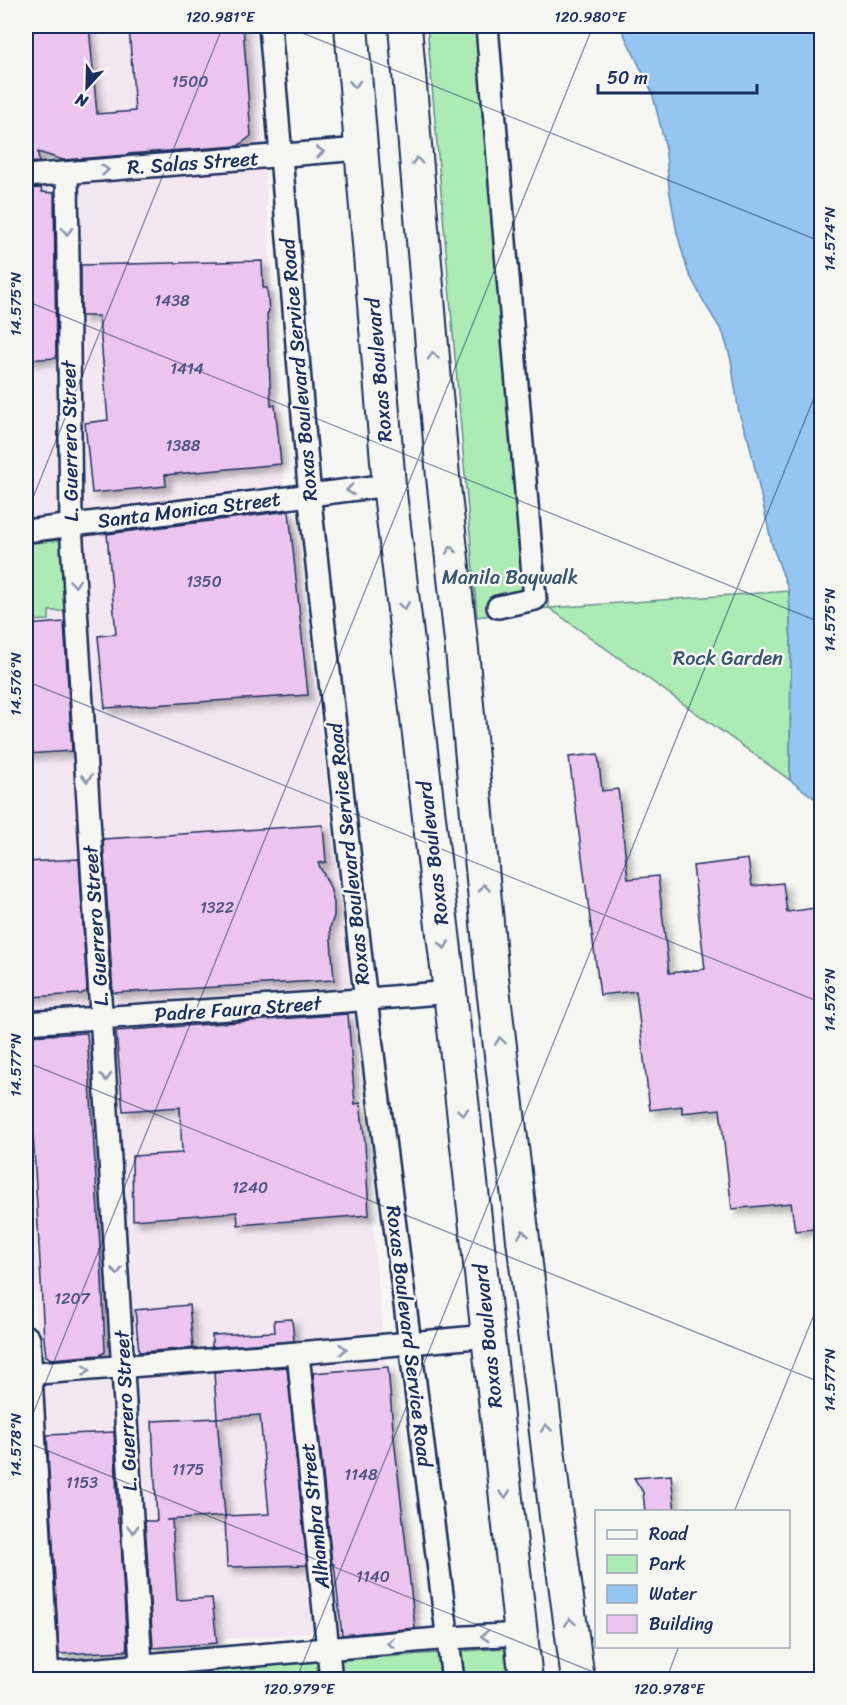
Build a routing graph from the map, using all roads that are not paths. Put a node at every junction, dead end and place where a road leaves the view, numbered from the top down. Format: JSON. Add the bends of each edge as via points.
{"nodes":[{"id":1,"x":270,"y":26,"type":"edge"},
{"id":2,"x":351,"y":26,"type":"edge"},
{"id":3,"x":405,"y":26,"type":"edge"},
{"id":4,"x":487,"y":26,"type":"edge"},
{"id":5,"x":360,"y":149,"type":"junction"},
{"id":6,"x":281,"y":156,"type":"junction"},
{"id":7,"x":67,"y":173,"type":"junction"},
{"id":8,"x":26,"y":176,"type":"edge"},
{"id":9,"x":389,"y":485,"type":"junction"},
{"id":10,"x":310,"y":495,"type":"junction"},
{"id":11,"x":71,"y":525,"type":"junction"},
{"id":12,"x":26,"y":531,"type":"edge"},
{"id":13,"x":498,"y":607,"type":"dead end"},
{"id":14,"x":450,"y":992,"type":"junction"},
{"id":15,"x":365,"y":1000,"type":"junction"},
{"id":16,"x":102,"y":1018,"type":"junction"},
{"id":17,"x":26,"y":1023,"type":"edge"},
{"id":18,"x":488,"y":1336,"type":"junction"},
{"id":19,"x":26,"y":1340,"type":"edge"},
{"id":20,"x":410,"y":1343,"type":"junction"},
{"id":21,"x":298,"y":1353,"type":"junction"},
{"id":22,"x":123,"y":1367,"type":"junction"},
{"id":23,"x":26,"y":1374,"type":"edge"},
{"id":24,"x":521,"y":1634,"type":"junction"},
{"id":25,"x":449,"y":1638,"type":"junction"},
{"id":26,"x":328,"y":1649,"type":"junction"},
{"id":27,"x":142,"y":1673,"type":"edge"},
{"id":28,"x":45,"y":1677,"type":"edge"},
{"id":29,"x":331,"y":1680,"type":"edge"},
{"id":30,"x":453,"y":1680,"type":"edge"},
{"id":31,"x":526,"y":1680,"type":"edge"},
{"id":32,"x":578,"y":1680,"type":"edge"}],
"edges":[{"from":1,"to":6,"type":"street","name":"Roxas Boulevard Service Road"},
{"from":2,"to":5,"type":"highway","name":"Roxas Boulevard","one_way":true},
{"from":32,"to":3,"type":"highway","one_way":true,"via":[[493,988],[443,477]]},
{"from":4,"to":13,"type":"street","via":[[535,599]]},
{"from":6,"to":5,"type":"street","name":"R. Salas Street","one_way":true},
{"from":5,"to":9,"type":"highway","name":"Roxas Boulevard"},
{"from":7,"to":6,"type":"street","name":"R. Salas Street","one_way":true},
{"from":6,"to":10,"type":"street","name":"Roxas Boulevard Service Road"},
{"from":7,"to":8,"type":"street","name":"R. Salas Street"},
{"from":7,"to":11,"type":"street","name":"L. Guerrero Street","one_way":true},
{"from":9,"to":10,"type":"street","name":"Santa Monica Street","one_way":true},
{"from":9,"to":14,"type":"highway","name":"Roxas Boulevard","one_way":true},
{"from":10,"to":11,"type":"street","name":"Santa Monica Street"},
{"from":10,"to":15,"type":"street","name":"Roxas Boulevard Service Road"},
{"from":11,"to":12,"type":"street","name":"Santa Monica Street"},
{"from":11,"to":16,"type":"street","name":"L. Guerrero Street","one_way":true},
{"from":14,"to":15,"type":"street","name":"Padre Faura Street"},
{"from":14,"to":18,"type":"highway","name":"Roxas Boulevard","one_way":true},
{"from":15,"to":16,"type":"street","name":"Padre Faura Street"},
{"from":15,"to":20,"type":"street","name":"Roxas Boulevard Service Road"},
{"from":16,"to":17,"type":"street","name":"Padre Faura Street"},
{"from":16,"to":22,"type":"street","name":"L. Guerrero Street","one_way":true},
{"from":18,"to":20,"type":"street"},
{"from":18,"to":24,"type":"highway","name":"Roxas Boulevard","one_way":true},
{"from":19,"to":23,"type":"main road"},
{"from":21,"to":20,"type":"street","one_way":true},
{"from":20,"to":25,"type":"street","name":"Roxas Boulevard Service Road"},
{"from":21,"to":22,"type":"street"},
{"from":21,"to":26,"type":"street","name":"Alhambra Street"},
{"from":23,"to":22,"type":"street","one_way":true},
{"from":22,"to":27,"type":"street","name":"L. Guerrero Street","one_way":true},
{"from":23,"to":28,"type":"main road"},
{"from":24,"to":25,"type":"street","one_way":true},
{"from":24,"to":31,"type":"highway","name":"Roxas Boulevard"},
{"from":25,"to":26,"type":"street","one_way":true},
{"from":25,"to":30,"type":"street","name":"Roxas Boulevard Service Road"},
{"from":26,"to":27,"type":"street"},
{"from":26,"to":29,"type":"street","name":"Alhambra Street"},
{"from":27,"to":28,"type":"street"}]}
